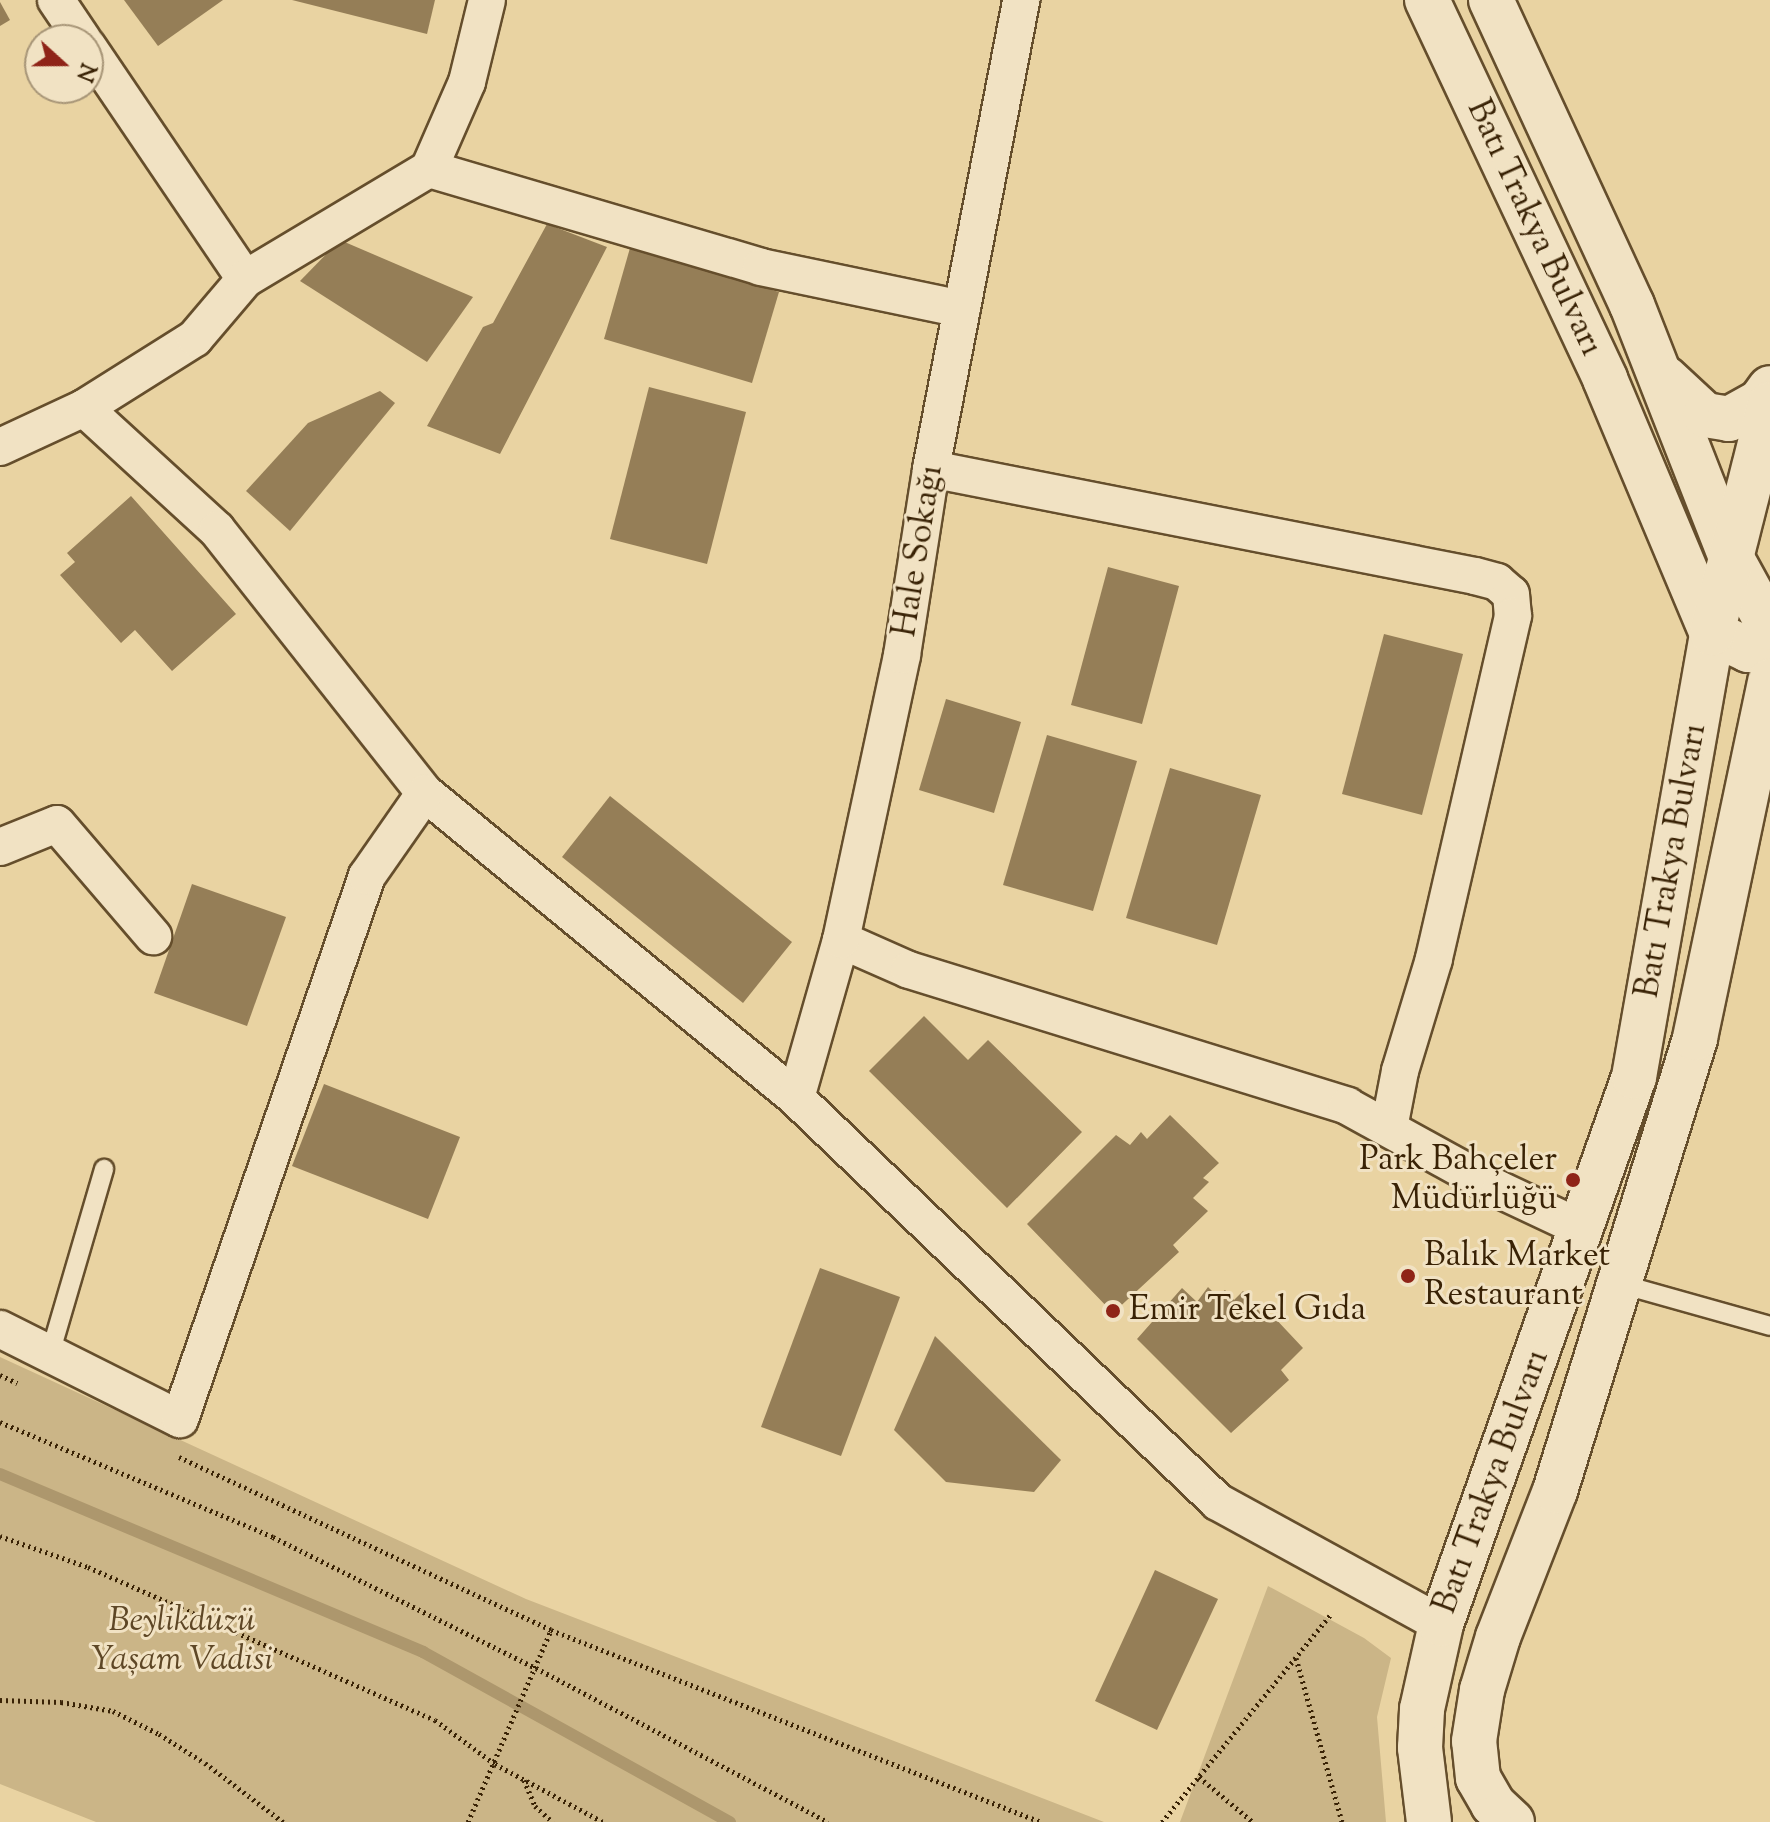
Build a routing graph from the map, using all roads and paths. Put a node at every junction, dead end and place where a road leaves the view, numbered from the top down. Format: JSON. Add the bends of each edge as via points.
{"nodes":[{"id":1,"x":56,"y":0,"type":"edge"},
{"id":2,"x":487,"y":0,"type":"edge"},
{"id":3,"x":1021,"y":0,"type":"edge"},
{"id":4,"x":1427,"y":0,"type":"edge"},
{"id":5,"x":1491,"y":0,"type":"edge"},
{"id":6,"x":72,"y":24,"type":"edge"},
{"id":7,"x":104,"y":71,"type":"edge"},
{"id":8,"x":429,"y":169,"type":"junction"},
{"id":9,"x":245,"y":279,"type":"junction"},
{"id":10,"x":962,"y":309,"type":"junction"},
{"id":11,"x":1658,"y":371,"type":"junction"},
{"id":12,"x":1770,"y":388,"type":"edge"},
{"id":13,"x":1770,"y":404,"type":"edge"},
{"id":14,"x":84,"y":408,"type":"junction"},
{"id":15,"x":0,"y":447,"type":"edge"},
{"id":16,"x":931,"y":469,"type":"junction"},
{"id":17,"x":1731,"y":557,"type":"junction"},
{"id":18,"x":1770,"y":628,"type":"edge"},
{"id":19,"x":1712,"y":633,"type":"junction"},
{"id":20,"x":1770,"y":646,"type":"edge"},
{"id":21,"x":1770,"y":681,"type":"edge"},
{"id":22,"x":425,"y":793,"type":"junction"},
{"id":23,"x":0,"y":847,"type":"edge"},
{"id":24,"x":153,"y":936,"type":"dead end"},
{"id":25,"x":841,"y":940,"type":"junction"},
{"id":26,"x":796,"y":1098,"type":"junction"},
{"id":27,"x":1389,"y":1128,"type":"junction"},
{"id":28,"x":104,"y":1169,"type":"dead end"},
{"id":29,"x":1583,"y":1229,"type":"junction"},
{"id":30,"x":1621,"y":1284,"type":"junction"},
{"id":31,"x":1770,"y":1326,"type":"edge"},
{"id":32,"x":0,"y":1329,"type":"edge"},
{"id":33,"x":50,"y":1354,"type":"junction"},
{"id":34,"x":0,"y":1375,"type":"edge"},
{"id":35,"x":27,"y":1388,"type":"dead end"},
{"id":36,"x":0,"y":1422,"type":"edge"},
{"id":37,"x":178,"y":1456,"type":"dead end"},
{"id":38,"x":0,"y":1536,"type":"edge"},
{"id":39,"x":1332,"y":1613,"type":"dead end"},
{"id":40,"x":1441,"y":1624,"type":"junction"},
{"id":41,"x":551,"y":1630,"type":"junction"},
{"id":42,"x":1296,"y":1657,"type":"junction"},
{"id":43,"x":536,"y":1668,"type":"junction"},
{"id":44,"x":0,"y":1700,"type":"edge"},
{"id":45,"x":495,"y":1764,"type":"junction"},
{"id":46,"x":1199,"y":1777,"type":"junction"},
{"id":47,"x":523,"y":1779,"type":"junction"},
{"id":48,"x":283,"y":1822,"type":"edge"},
{"id":49,"x":468,"y":1822,"type":"edge"},
{"id":50,"x":553,"y":1822,"type":"edge"},
{"id":51,"x":603,"y":1822,"type":"edge"},
{"id":52,"x":828,"y":1822,"type":"edge"},
{"id":53,"x":1041,"y":1822,"type":"edge"},
{"id":54,"x":1162,"y":1822,"type":"edge"},
{"id":55,"x":1253,"y":1822,"type":"edge"},
{"id":56,"x":1342,"y":1822,"type":"edge"},
{"id":57,"x":1429,"y":1822,"type":"edge"},
{"id":58,"x":1512,"y":1822,"type":"edge"}],
"edges":[{"from":1,"to":6,"type":"street"},
{"from":2,"to":8,"type":"street","via":[[467,82]]},
{"from":3,"to":10,"type":"street","name":"Hale Sokağı"},
{"from":4,"to":19,"type":"main road","name":"Batı Trakya Bulvarı","via":[[1605,379]]},
{"from":5,"to":11,"type":"main road","name":"Batı Trakya Bulvarı"},
{"from":7,"to":9,"type":"street"},
{"from":8,"to":9,"type":"street"},
{"from":8,"to":10,"type":"street","via":[[761,267]]},
{"from":9,"to":14,"type":"street","via":[[195,338]]},
{"from":10,"to":16,"type":"street","name":"Hale Sokağı"},
{"from":11,"to":12,"type":"main road","via":[[1705,415],[1729,419],[1760,402]]},
{"from":11,"to":17,"type":"main road","name":"Batı Trakya Bulvarı"},
{"from":13,"to":17,"type":"main road"},
{"from":14,"to":15,"type":"street"},
{"from":14,"to":22,"type":"street","via":[[217,530]]},
{"from":16,"to":25,"type":"street","name":"Hale Sokağı","via":[[902,655]]},
{"from":16,"to":27,"type":"street","via":[[1475,576],[1497,582],[1511,594],[1513,616]]},
{"from":17,"to":18,"type":"main road","name":"Batı Trakya Bulvarı"},
{"from":17,"to":19,"type":"main road","name":"Batı Trakya Bulvarı"},
{"from":19,"to":20,"type":"main road","via":[[1748,650]]},
{"from":19,"to":29,"type":"main road","name":"Batı Trakya Bulvarı","via":[[1634,1077]]},
{"from":21,"to":30,"type":"main road","name":"Batı Trakya Bulvarı","via":[[1695,1038]]},
{"from":22,"to":26,"type":"street"},
{"from":22,"to":33,"type":"street","via":[[367,876],[180,1419]]},
{"from":23,"to":24,"type":"street","via":[[57,824]]},
{"from":25,"to":26,"type":"street","name":"Hale Sokağı"},
{"from":25,"to":27,"type":"street","via":[[909,970],[1347,1106]]},
{"from":26,"to":40,"type":"street","via":[[1218,1502]]},
{"from":27,"to":29,"type":"street"},
{"from":28,"to":33,"type":"lane"},
{"from":29,"to":40,"type":"main road","name":"Batı Trakya Bulvarı"},
{"from":30,"to":31,"type":"lane"},
{"from":30,"to":58,"type":"main road","name":"Batı Trakya Bulvarı","via":[[1555,1491],[1482,1690],[1474,1741],[1478,1778],[1493,1804]]},
{"from":32,"to":33,"type":"street"},
{"from":34,"to":35,"type":"path"},
{"from":36,"to":43,"type":"path","via":[[273,1537]]},
{"from":37,"to":41,"type":"path"},
{"from":38,"to":45,"type":"path","via":[[88,1567],[435,1720]]},
{"from":39,"to":42,"type":"path"},
{"from":40,"to":57,"type":"main road","name":"Batı Trakya Bulvarı","via":[[1422,1709],[1420,1748]]},
{"from":41,"to":43,"type":"path"},
{"from":41,"to":53,"type":"path"},
{"from":42,"to":46,"type":"path"},
{"from":42,"to":56,"type":"path"},
{"from":43,"to":45,"type":"path"},
{"from":43,"to":52,"type":"path"},
{"from":44,"to":48,"type":"path","via":[[113,1711],[205,1763]]},
{"from":45,"to":47,"type":"path"},
{"from":45,"to":49,"type":"path"},
{"from":46,"to":54,"type":"path"},
{"from":46,"to":55,"type":"path"},
{"from":47,"to":50,"type":"path","via":[[535,1806]]},
{"from":47,"to":51,"type":"path"}]}
